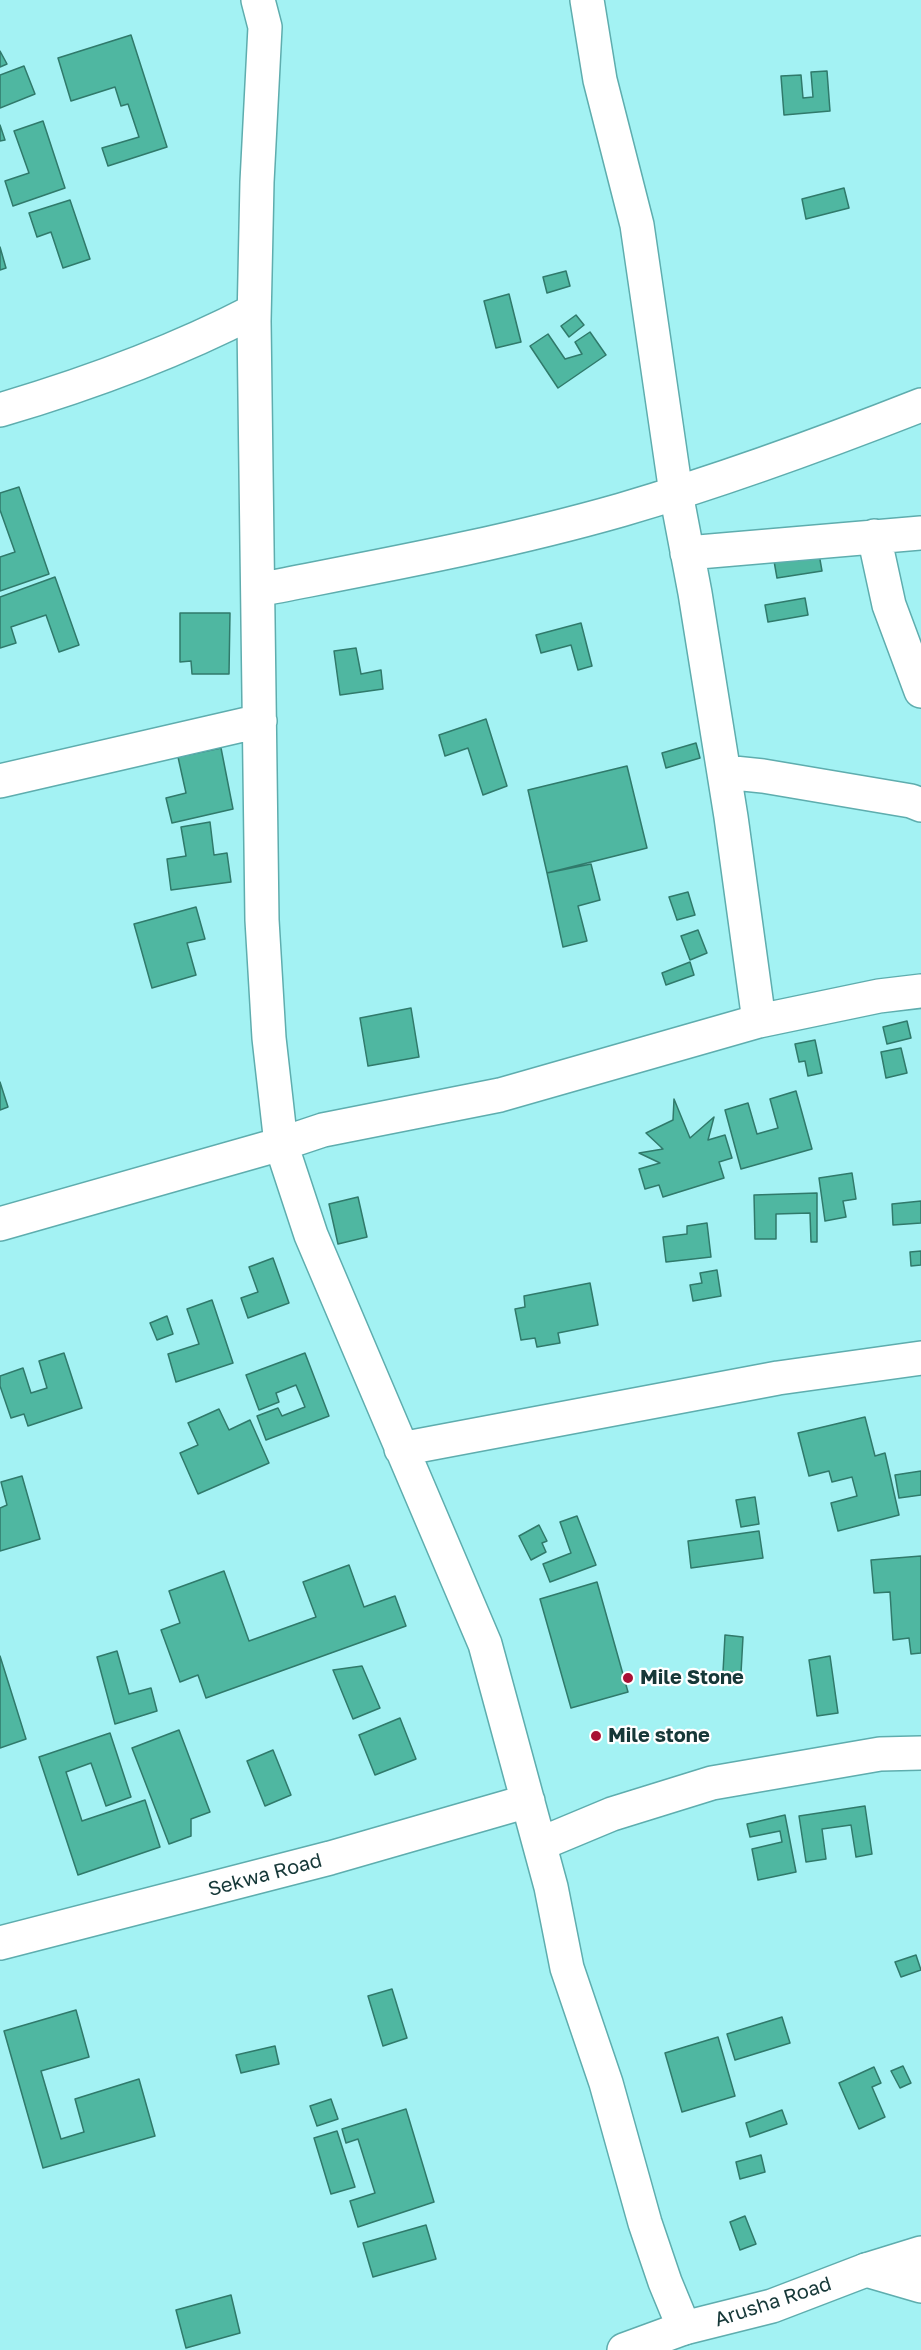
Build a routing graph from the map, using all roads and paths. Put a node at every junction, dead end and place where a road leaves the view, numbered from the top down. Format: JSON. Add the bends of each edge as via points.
{"nodes":[{"id":1,"x":258,"y":0,"type":"edge"},
{"id":2,"x":587,"y":0,"type":"edge"},
{"id":3,"x":254,"y":311,"type":"junction"},
{"id":4,"x":921,"y":405,"type":"edge"},
{"id":5,"x":0,"y":411,"type":"edge"},
{"id":6,"x":676,"y":493,"type":"junction"},
{"id":7,"x":921,"y":533,"type":"edge"},
{"id":8,"x":874,"y":536,"type":"junction"},
{"id":9,"x":687,"y":553,"type":"junction"},
{"id":10,"x":258,"y":590,"type":"junction"},
{"id":11,"x":921,"y":691,"type":"edge"},
{"id":12,"x":260,"y":721,"type":"junction"},
{"id":13,"x":724,"y":772,"type":"junction"},
{"id":14,"x":0,"y":781,"type":"edge"},
{"id":15,"x":921,"y":805,"type":"edge"},
{"id":16,"x":921,"y":991,"type":"edge"},
{"id":17,"x":759,"y":1021,"type":"junction"},
{"id":18,"x":281,"y":1144,"type":"junction"},
{"id":19,"x":0,"y":1224,"type":"edge"},
{"id":20,"x":921,"y":1358,"type":"edge"},
{"id":21,"x":401,"y":1449,"type":"junction"},
{"id":22,"x":921,"y":1753,"type":"edge"},
{"id":23,"x":528,"y":1801,"type":"junction"},
{"id":24,"x":540,"y":1844,"type":"junction"},
{"id":25,"x":0,"y":1943,"type":"edge"},
{"id":26,"x":921,"y":2253,"type":"edge"},
{"id":27,"x":866,"y":2270,"type":"junction"},
{"id":28,"x":921,"y":2286,"type":"edge"},
{"id":29,"x":671,"y":2338,"type":"edge"},
{"id":30,"x":624,"y":2350,"type":"edge"}],
"edges":[{"from":1,"to":3,"type":"street","via":[[265,27]]},
{"from":2,"to":6,"type":"street","via":[[600,80],[637,225]]},
{"from":3,"to":5,"type":"street","via":[[139,363]]},
{"from":3,"to":10,"type":"street"},
{"from":4,"to":6,"type":"street","via":[[735,475]]},
{"from":6,"to":9,"type":"street"},
{"from":6,"to":10,"type":"street","via":[[463,550]]},
{"from":7,"to":8,"type":"street"},
{"from":8,"to":9,"type":"street"},
{"from":8,"to":11,"type":"street","via":[[890,605]]},
{"from":9,"to":13,"type":"street"},
{"from":10,"to":12,"type":"street"},
{"from":12,"to":14,"type":"street"},
{"from":12,"to":18,"type":"street","via":[[262,920]]},
{"from":13,"to":15,"type":"street"},
{"from":13,"to":17,"type":"street"},
{"from":16,"to":17,"type":"street"},
{"from":17,"to":18,"type":"street","via":[[500,1095],[322,1130]]},
{"from":18,"to":19,"type":"street"},
{"from":18,"to":21,"type":"street","via":[[311,1235]]},
{"from":20,"to":21,"type":"street","via":[[778,1378]]},
{"from":21,"to":23,"type":"street","via":[[485,1644]]},
{"from":22,"to":24,"type":"street","via":[[880,1754],[712,1783],[612,1815]]},
{"from":23,"to":24,"type":"street"},
{"from":23,"to":25,"type":"street","name":"Sekwa Road","via":[[330,1858]]},
{"from":24,"to":29,"type":"street","via":[[567,1968],[665,2282]]},
{"from":26,"to":27,"type":"street","name":"Arusha Road"},
{"from":27,"to":28,"type":"street"},
{"from":27,"to":29,"type":"street","name":"Arusha Road","via":[[772,2306]]},
{"from":29,"to":30,"type":"street","name":"Arusha Road"}]}
